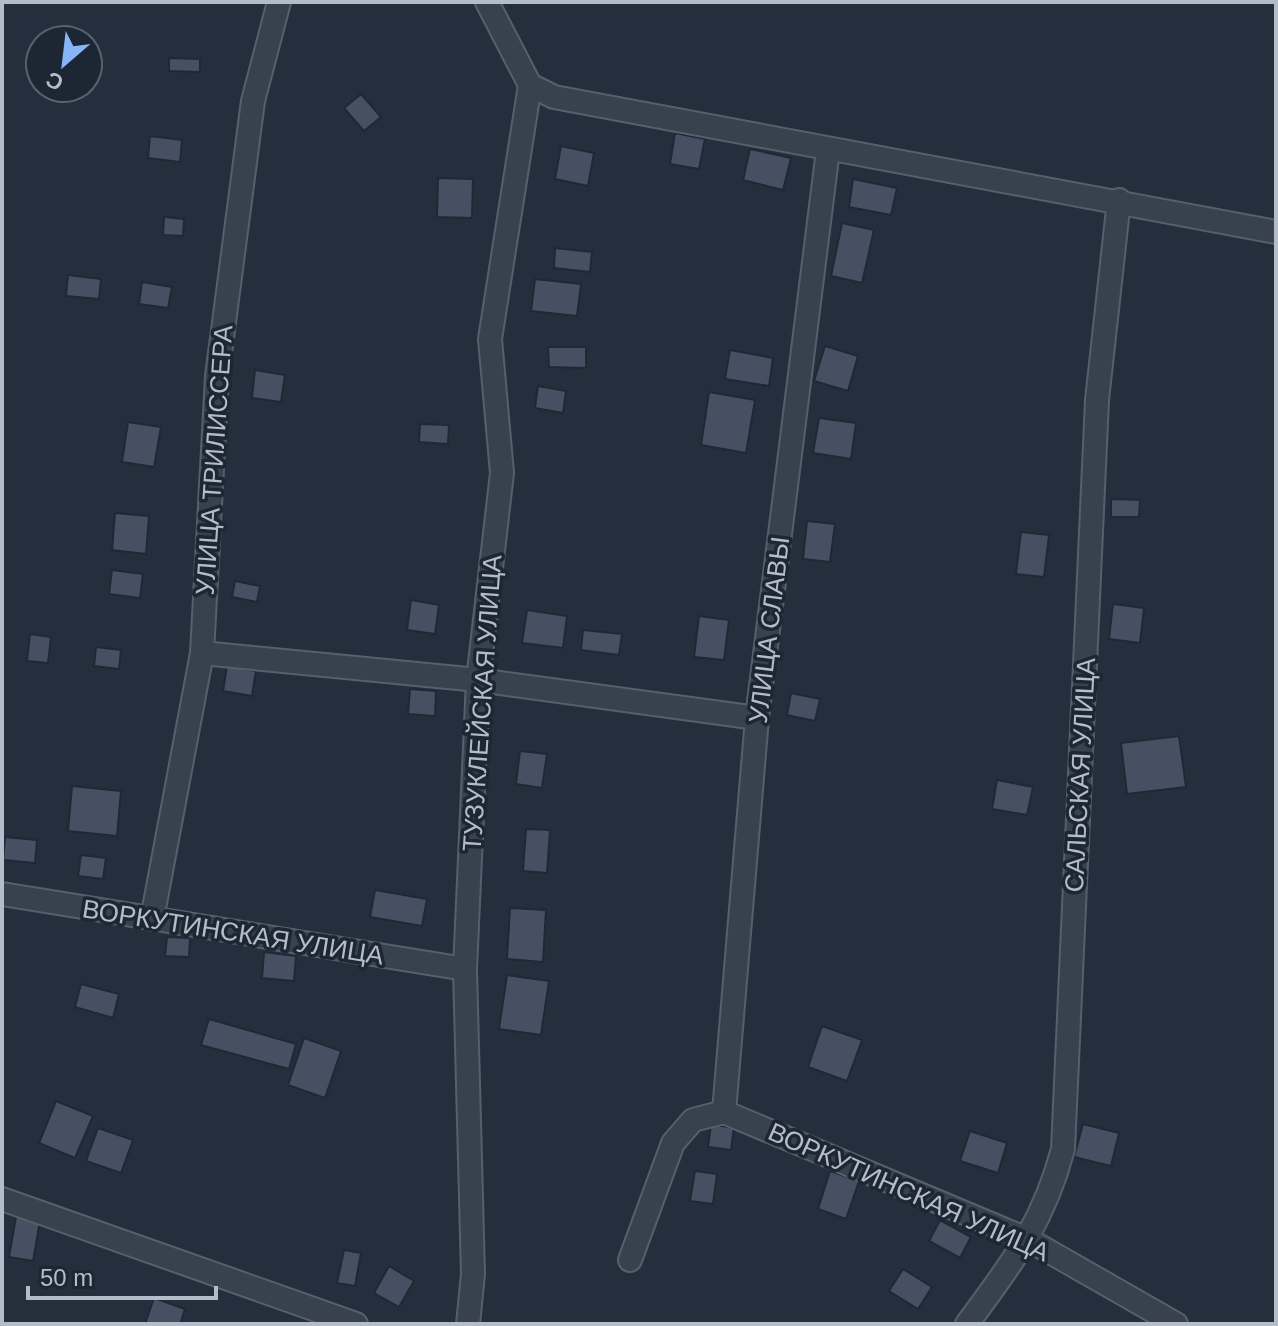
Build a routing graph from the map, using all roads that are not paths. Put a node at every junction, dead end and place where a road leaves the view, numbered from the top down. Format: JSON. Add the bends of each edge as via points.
{"nodes":[{"id":1,"x":279,"y":2,"type":"edge"},
{"id":2,"x":487,"y":2,"type":"edge"},
{"id":3,"x":530,"y":85,"type":"junction"},
{"id":4,"x":828,"y":150,"type":"junction"},
{"id":5,"x":1119,"y":200,"type":"junction"},
{"id":6,"x":1276,"y":232,"type":"edge"},
{"id":7,"x":202,"y":653,"type":"junction"},
{"id":8,"x":478,"y":680,"type":"junction"},
{"id":9,"x":757,"y":718,"type":"junction"},
{"id":10,"x":2,"y":894,"type":"edge"},
{"id":11,"x":152,"y":919,"type":"junction"},
{"id":12,"x":465,"y":969,"type":"junction"},
{"id":13,"x":724,"y":1112,"type":"junction"},
{"id":14,"x":2,"y":1199,"type":"edge"},
{"id":15,"x":1029,"y":1240,"type":"junction"},
{"id":16,"x":630,"y":1260,"type":"dead end"},
{"id":17,"x":356,"y":1324,"type":"edge"},
{"id":18,"x":468,"y":1324,"type":"edge"},
{"id":19,"x":967,"y":1324,"type":"edge"},
{"id":20,"x":1176,"y":1324,"type":"edge"}],
"edges":[{"from":1,"to":7,"type":"street","name":"УЛИЦА ТРИЛИССЕРА","via":[[253,101],[217,376]]},
{"from":2,"to":3,"type":"street"},
{"from":3,"to":4,"type":"street","via":[[554,97]]},
{"from":3,"to":8,"type":"street","name":"ТУЗУКЛЕЙСКАЯ УЛИЦА","via":[[490,339],[502,473]]},
{"from":4,"to":5,"type":"street"},
{"from":4,"to":9,"type":"street","name":"УЛИЦА СЛАВЫ"},
{"from":5,"to":6,"type":"street"},
{"from":5,"to":15,"type":"street","name":"САЛЬСКАЯ УЛИЦА","via":[[1097,400],[1063,1149],[1051,1194]]},
{"from":7,"to":8,"type":"street"},
{"from":7,"to":11,"type":"street","name":"УЛИЦА ТРИЛИССЕРА"},
{"from":8,"to":9,"type":"street"},
{"from":8,"to":12,"type":"street","name":"ТУЗУКЛЕЙСКАЯ УЛИЦА"},
{"from":9,"to":13,"type":"street","name":"УЛИЦА СЛАВЫ"},
{"from":10,"to":11,"type":"street","name":"ВОРКУТИНСКАЯ УЛИЦА"},
{"from":11,"to":12,"type":"street","name":"ВОРКУТИНСКАЯ УЛИЦА"},
{"from":12,"to":18,"type":"street","name":"ТУЗУКЛЕЙСКАЯ УЛИЦА","via":[[473,1274]]},
{"from":13,"to":15,"type":"street","name":"ВОРКУТИНСКАЯ УЛИЦА"},
{"from":13,"to":16,"type":"street","via":[[693,1120],[673,1143]]},
{"from":14,"to":17,"type":"street"},
{"from":15,"to":19,"type":"street","name":"САЛЬСКАЯ УЛИЦА"},
{"from":15,"to":20,"type":"street","name":"ВОРКУТИНСКАЯ УЛИЦА"}]}
